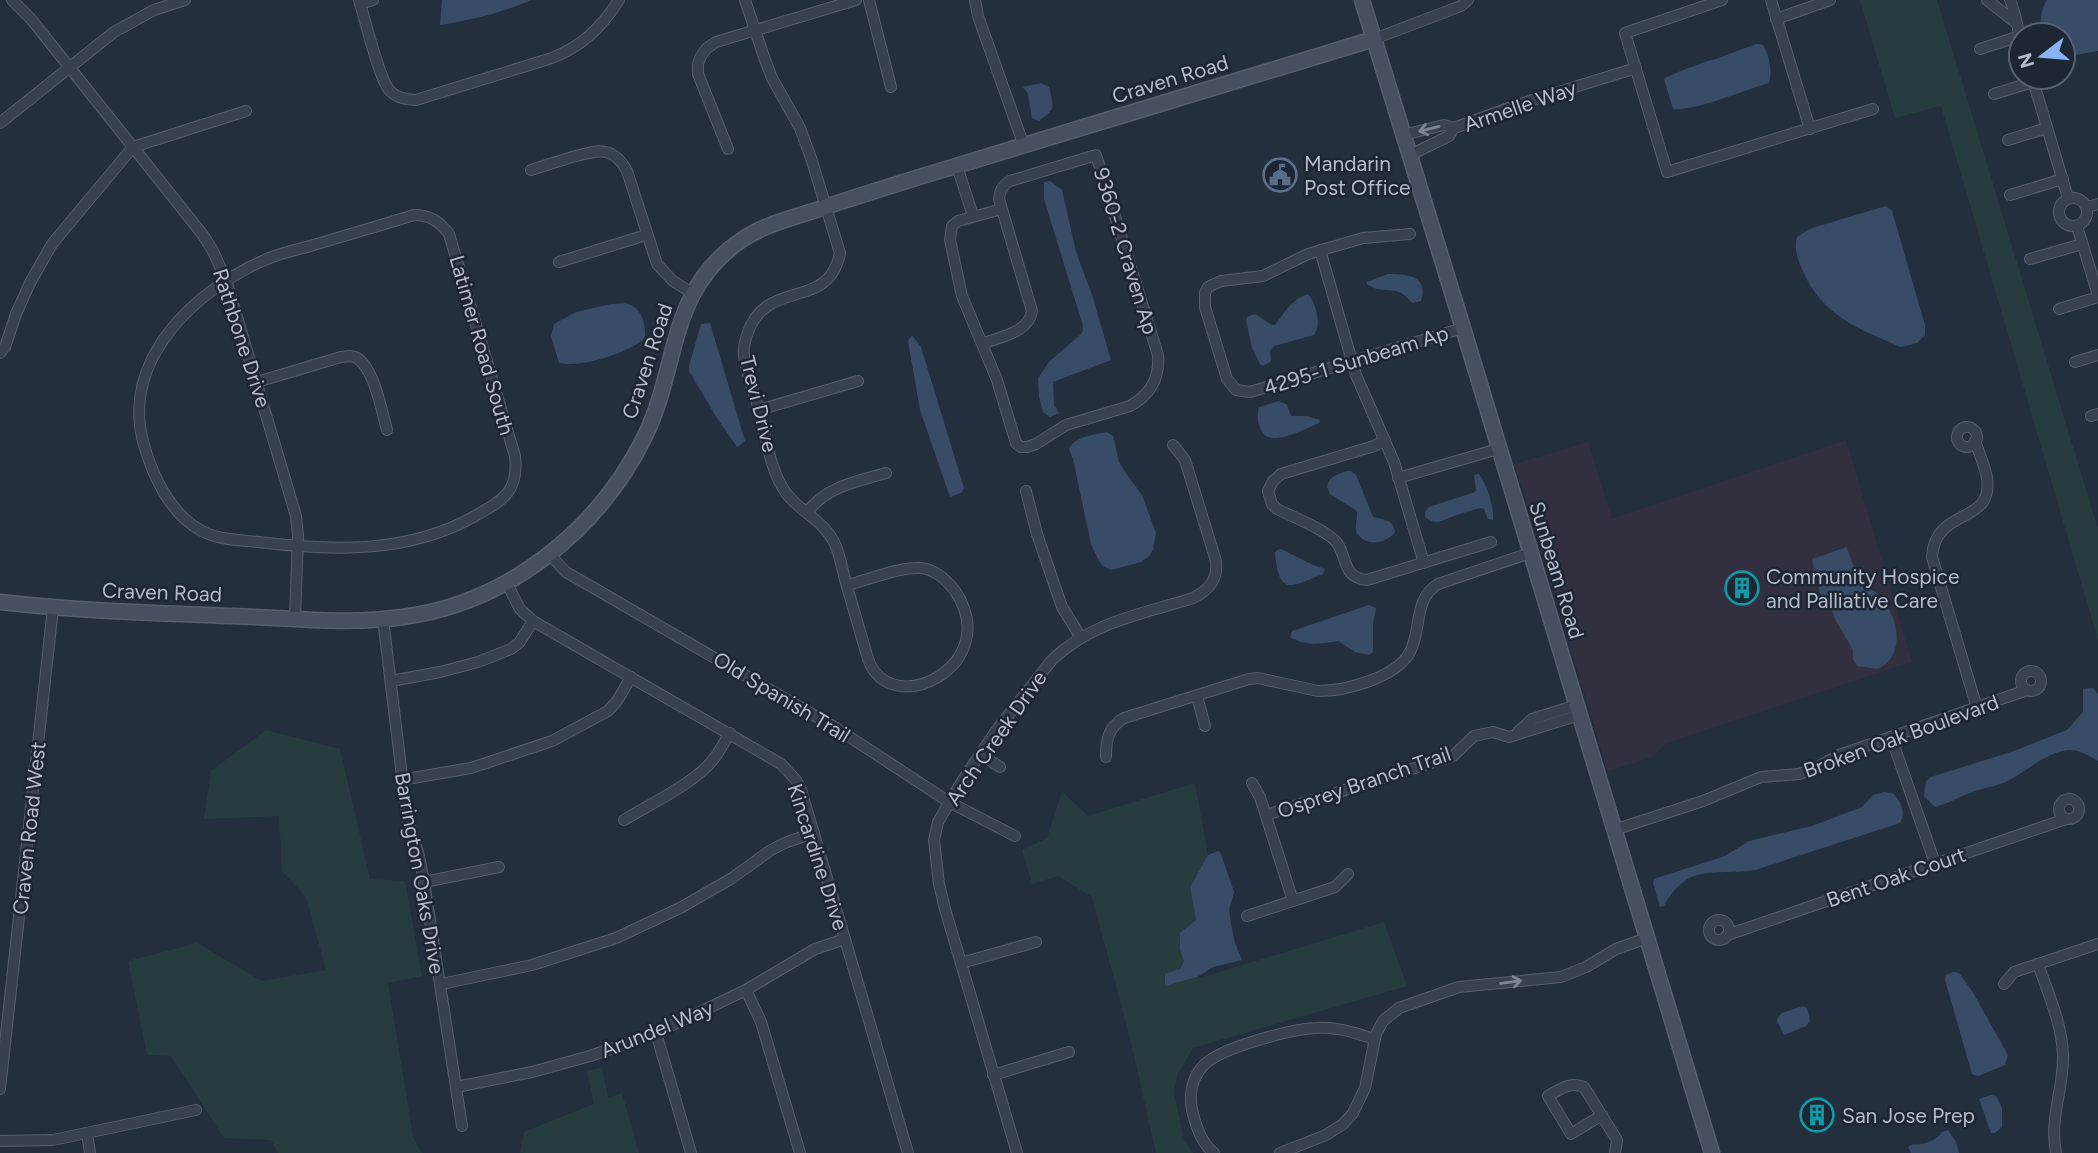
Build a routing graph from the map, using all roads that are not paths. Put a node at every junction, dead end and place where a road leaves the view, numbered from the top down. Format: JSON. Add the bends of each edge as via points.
{"nodes":[{"id":1,"x":12,"y":0,"type":"edge"},
{"id":2,"x":185,"y":0,"type":"edge"},
{"id":3,"x":373,"y":0,"type":"edge"},
{"id":4,"x":618,"y":0,"type":"edge"},
{"id":5,"x":745,"y":0,"type":"edge"},
{"id":6,"x":856,"y":0,"type":"edge"},
{"id":7,"x":869,"y":0,"type":"edge"},
{"id":8,"x":975,"y":0,"type":"edge"},
{"id":9,"x":1362,"y":0,"type":"edge"},
{"id":10,"x":1468,"y":0,"type":"edge"},
{"id":11,"x":1722,"y":0,"type":"edge"},
{"id":12,"x":1771,"y":0,"type":"edge"},
{"id":13,"x":1830,"y":0,"type":"edge"},
{"id":14,"x":1987,"y":0,"type":"edge"},
{"id":15,"x":2010,"y":0,"type":"edge"},
{"id":16,"x":360,"y":2,"type":"edge"},
{"id":17,"x":1776,"y":19,"type":"junction"},
{"id":18,"x":2014,"y":21,"type":"edge"},
{"id":19,"x":2015,"y":21,"type":"edge"},
{"id":20,"x":754,"y":30,"type":"junction"},
{"id":21,"x":1374,"y":39,"type":"junction"},
{"id":22,"x":2007,"y":42,"type":"edge"},
{"id":23,"x":1980,"y":49,"type":"dead end"},
{"id":24,"x":69,"y":67,"type":"junction"},
{"id":25,"x":1636,"y":68,"type":"junction"},
{"id":26,"x":891,"y":87,"type":"dead end"},
{"id":27,"x":2007,"y":89,"type":"edge"},
{"id":28,"x":2036,"y":91,"type":"edge"},
{"id":29,"x":1994,"y":94,"type":"dead end"},
{"id":30,"x":1873,"y":109,"type":"dead end"},
{"id":31,"x":246,"y":111,"type":"dead end"},
{"id":32,"x":0,"y":123,"type":"edge"},
{"id":33,"x":1454,"y":128,"type":"junction"},
{"id":34,"x":2047,"y":128,"type":"junction"},
{"id":35,"x":1810,"y":129,"type":"junction"},
{"id":36,"x":1403,"y":135,"type":"junction"},
{"id":37,"x":2008,"y":140,"type":"dead end"},
{"id":38,"x":1024,"y":146,"type":"junction"},
{"id":39,"x":133,"y":147,"type":"junction"},
{"id":40,"x":728,"y":149,"type":"dead end"},
{"id":41,"x":1410,"y":155,"type":"junction"},
{"id":42,"x":957,"y":166,"type":"junction"},
{"id":43,"x":531,"y":170,"type":"dead end"},
{"id":44,"x":2063,"y":179,"type":"junction"},
{"id":45,"x":2010,"y":195,"type":"dead end"},
{"id":46,"x":2068,"y":198,"type":"junction"},
{"id":47,"x":2098,"y":204,"type":"edge"},
{"id":48,"x":827,"y":206,"type":"junction"},
{"id":49,"x":2087,"y":207,"type":"junction"},
{"id":50,"x":1002,"y":209,"type":"junction"},
{"id":51,"x":973,"y":216,"type":"junction"},
{"id":52,"x":2077,"y":226,"type":"junction"},
{"id":53,"x":1410,"y":234,"type":"dead end"},
{"id":54,"x":646,"y":235,"type":"junction"},
{"id":55,"x":2082,"y":244,"type":"junction"},
{"id":56,"x":1320,"y":250,"type":"junction"},
{"id":57,"x":2030,"y":259,"type":"dead end"},
{"id":58,"x":559,"y":262,"type":"dead end"},
{"id":59,"x":226,"y":280,"type":"junction"},
{"id":60,"x":692,"y":293,"type":"junction"},
{"id":61,"x":2098,"y":296,"type":"edge"},
{"id":62,"x":2059,"y":309,"type":"dead end"},
{"id":63,"x":1463,"y":328,"type":"junction"},
{"id":64,"x":982,"y":344,"type":"junction"},
{"id":65,"x":0,"y":353,"type":"edge"},
{"id":66,"x":2098,"y":355,"type":"edge"},
{"id":67,"x":1352,"y":361,"type":"junction"},
{"id":68,"x":2075,"y":362,"type":"dead end"},
{"id":69,"x":858,"y":381,"type":"dead end"},
{"id":70,"x":257,"y":382,"type":"junction"},
{"id":71,"x":759,"y":410,"type":"junction"},
{"id":72,"x":387,"y":430,"type":"dead end"},
{"id":73,"x":1385,"y":440,"type":"junction"},
{"id":74,"x":1975,"y":442,"type":"dead end"},
{"id":75,"x":1173,"y":445,"type":"dead end"},
{"id":76,"x":1498,"y":449,"type":"junction"},
{"id":77,"x":886,"y":473,"type":"dead end"},
{"id":78,"x":1398,"y":478,"type":"junction"},
{"id":79,"x":1026,"y":491,"type":"dead end"},
{"id":80,"x":807,"y":512,"type":"junction"},
{"id":81,"x":1491,"y":542,"type":"dead end"},
{"id":82,"x":298,"y":547,"type":"junction"},
{"id":83,"x":1530,"y":553,"type":"junction"},
{"id":84,"x":550,"y":555,"type":"junction"},
{"id":85,"x":1424,"y":563,"type":"junction"},
{"id":86,"x":506,"y":582,"type":"junction"},
{"id":87,"x":847,"y":585,"type":"junction"},
{"id":88,"x":0,"y":602,"type":"edge"},
{"id":89,"x":52,"y":608,"type":"junction"},
{"id":90,"x":295,"y":618,"type":"junction"},
{"id":91,"x":383,"y":619,"type":"junction"},
{"id":92,"x":533,"y":621,"type":"junction"},
{"id":93,"x":1080,"y":636,"type":"junction"},
{"id":94,"x":631,"y":677,"type":"junction"},
{"id":95,"x":390,"y":681,"type":"junction"},
{"id":96,"x":2027,"y":690,"type":"dead end"},
{"id":97,"x":1196,"y":696,"type":"junction"},
{"id":98,"x":1976,"y":708,"type":"junction"},
{"id":99,"x":1578,"y":710,"type":"junction"},
{"id":100,"x":1205,"y":726,"type":"dead end"},
{"id":101,"x":730,"y":733,"type":"junction"},
{"id":102,"x":1891,"y":737,"type":"junction"},
{"id":103,"x":980,"y":754,"type":"junction"},
{"id":104,"x":1106,"y":757,"type":"dead end"},
{"id":105,"x":1000,"y":767,"type":"dead end"},
{"id":106,"x":401,"y":779,"type":"junction"},
{"id":107,"x":1252,"y":783,"type":"dead end"},
{"id":108,"x":949,"y":802,"type":"junction"},
{"id":109,"x":1266,"y":815,"type":"junction"},
{"id":110,"x":2066,"y":819,"type":"dead end"},
{"id":111,"x":624,"y":820,"type":"dead end"},
{"id":112,"x":1614,"y":830,"type":"junction"},
{"id":113,"x":814,"y":833,"type":"junction"},
{"id":114,"x":1015,"y":836,"type":"dead end"},
{"id":115,"x":1935,"y":863,"type":"junction"},
{"id":116,"x":499,"y":867,"type":"dead end"},
{"id":117,"x":1348,"y":874,"type":"dead end"},
{"id":118,"x":424,"y":882,"type":"junction"},
{"id":119,"x":1293,"y":901,"type":"junction"},
{"id":120,"x":1247,"y":916,"type":"dead end"},
{"id":121,"x":1727,"y":935,"type":"dead end"},
{"id":122,"x":1647,"y":938,"type":"junction"},
{"id":123,"x":845,"y":939,"type":"junction"},
{"id":124,"x":1036,"y":942,"type":"dead end"},
{"id":125,"x":2098,"y":944,"type":"edge"},
{"id":126,"x":961,"y":963,"type":"junction"},
{"id":127,"x":2038,"y":964,"type":"junction"},
{"id":128,"x":440,"y":984,"type":"junction"},
{"id":129,"x":2004,"y":984,"type":"dead end"},
{"id":130,"x":746,"y":990,"type":"junction"},
{"id":131,"x":656,"y":1033,"type":"junction"},
{"id":132,"x":1374,"y":1039,"type":"junction"},
{"id":133,"x":1069,"y":1052,"type":"dead end"},
{"id":134,"x":993,"y":1074,"type":"junction"},
{"id":135,"x":456,"y":1087,"type":"junction"},
{"id":136,"x":0,"y":1089,"type":"edge"},
{"id":137,"x":196,"y":1110,"type":"dead end"},
{"id":138,"x":1602,"y":1115,"type":"junction"},
{"id":139,"x":462,"y":1126,"type":"dead end"},
{"id":140,"x":87,"y":1133,"type":"junction"},
{"id":141,"x":0,"y":1141,"type":"edge"},
{"id":142,"x":90,"y":1153,"type":"edge"},
{"id":143,"x":691,"y":1153,"type":"edge"},
{"id":144,"x":800,"y":1153,"type":"edge"},
{"id":145,"x":908,"y":1153,"type":"edge"},
{"id":146,"x":1017,"y":1153,"type":"edge"},
{"id":147,"x":1214,"y":1153,"type":"edge"},
{"id":148,"x":1280,"y":1153,"type":"edge"},
{"id":149,"x":1615,"y":1153,"type":"edge"},
{"id":150,"x":1712,"y":1153,"type":"edge"},
{"id":151,"x":2056,"y":1153,"type":"edge"}],
"edges":[{"from":1,"to":24,"type":"street","name":"Rathbone Drive"},
{"from":2,"to":24,"type":"street","via":[[131,22]]},
{"from":3,"to":16,"type":"street"},
{"from":4,"to":16,"type":"street","via":[[596,31],[569,51],[416,100],[393,94],[384,81]]},
{"from":5,"to":20,"type":"street","name":"Trevi Drive"},
{"from":6,"to":20,"type":"street"},
{"from":7,"to":26,"type":"street"},
{"from":8,"to":38,"type":"street"},
{"from":9,"to":21,"type":"street","name":"Sunbeam Road"},
{"from":10,"to":21,"type":"street","name":"Craven Road"},
{"from":11,"to":25,"type":"street","via":[[1625,33]]},
{"from":12,"to":17,"type":"street"},
{"from":13,"to":17,"type":"street"},
{"from":14,"to":18,"type":"street"},
{"from":15,"to":19,"type":"street"},
{"from":17,"to":35,"type":"street"},
{"from":20,"to":40,"type":"street","via":[[716,42],[698,64],[700,83]]},
{"from":20,"to":48,"type":"street","name":"Trevi Drive","via":[[772,78],[800,128]]},
{"from":21,"to":36,"type":"street","name":"Sunbeam Road"},
{"from":21,"to":38,"type":"street","name":"Craven Road"},
{"from":22,"to":23,"type":"street"},
{"from":24,"to":32,"type":"street"},
{"from":24,"to":39,"type":"street","name":"Rathbone Drive"},
{"from":25,"to":33,"type":"street","name":"Armelle Way"},
{"from":25,"to":35,"type":"street","via":[[1667,172]]},
{"from":27,"to":29,"type":"street"},
{"from":28,"to":34,"type":"street"},
{"from":30,"to":35,"type":"street"},
{"from":31,"to":39,"type":"street"},
{"from":33,"to":36,"type":"street","one_way":true,"via":[[1444,125]]},
{"from":33,"to":41,"type":"street","name":"Armelle Way"},
{"from":34,"to":37,"type":"street"},
{"from":34,"to":44,"type":"street"},
{"from":36,"to":41,"type":"street","name":"Sunbeam Road"},
{"from":38,"to":42,"type":"street","name":"Craven Road"},
{"from":39,"to":59,"type":"street","name":"Rathbone Drive","via":[[203,235]]},
{"from":39,"to":65,"type":"street","via":[[52,244]]},
{"from":41,"to":63,"type":"street","name":"Sunbeam Road"},
{"from":42,"to":48,"type":"street","name":"Craven Road"},
{"from":42,"to":51,"type":"street"},
{"from":43,"to":54,"type":"street","via":[[590,152],[610,153],[627,171]]},
{"from":44,"to":45,"type":"street"},
{"from":44,"to":46,"type":"street"},
{"from":46,"to":49,"type":"street","via":[[2079,199]]},
{"from":46,"to":52,"type":"street","via":[[2060,205],[2059,216],[2066,225]]},
{"from":47,"to":49,"type":"street"},
{"from":48,"to":60,"type":"street","name":"Craven Road","via":[[744,239],[712,267]]},
{"from":48,"to":71,"type":"street","name":"Trevi Drive","via":[[840,253],[831,277],[814,289],[773,302],[757,315],[747,335],[744,356]]},
{"from":49,"to":52,"type":"street","via":[[2086,218]]},
{"from":50,"to":51,"type":"street","name":"9360-2 Craven Ap"},
{"from":50,"to":64,"type":"street","via":[[1031,318],[1019,329]]},
{"from":50,"to":64,"type":"street","name":"9360-2 Craven Ap","via":[[1003,185],[1096,155],[1159,366],[1153,386],[1130,406],[1066,425],[1036,444],[1021,447]]},
{"from":51,"to":64,"type":"street","name":"9360-2 Craven Ap","via":[[952,226],[950,240],[962,296]]},
{"from":52,"to":55,"type":"street"},
{"from":53,"to":56,"type":"street","name":"4295-1 Sunbeam Ap","via":[[1363,238]]},
{"from":54,"to":58,"type":"street"},
{"from":54,"to":60,"type":"street","via":[[657,264]]},
{"from":55,"to":57,"type":"street"},
{"from":55,"to":61,"type":"street"},
{"from":56,"to":67,"type":"street"},
{"from":56,"to":67,"type":"street","name":"4295-1 Sunbeam Ap","via":[[1263,276],[1213,283],[1205,293],[1205,307],[1227,379],[1236,390],[1250,392]]},
{"from":59,"to":70,"type":"street","name":"Rathbone Drive"},
{"from":59,"to":82,"type":"street","via":[[183,316],[154,353],[140,402],[142,441],[170,502],[190,524],[220,538]]},
{"from":59,"to":82,"type":"street","name":"Latimer Road South","via":[[270,258],[414,215],[434,219],[449,234],[514,456],[515,478],[507,496],[440,533],[380,546]]},
{"from":60,"to":84,"type":"street","name":"Craven Road","via":[[664,388],[634,460],[602,505]]},
{"from":61,"to":62,"type":"street"},
{"from":63,"to":67,"type":"street","name":"4295-1 Sunbeam Ap"},
{"from":63,"to":76,"type":"street","name":"Sunbeam Road"},
{"from":66,"to":68,"type":"street"},
{"from":67,"to":73,"type":"street"},
{"from":69,"to":71,"type":"street"},
{"from":70,"to":72,"type":"street","via":[[341,357],[358,358],[367,367]]},
{"from":70,"to":82,"type":"street","name":"Rathbone Drive","via":[[296,516]]},
{"from":71,"to":80,"type":"street","name":"Trevi Drive","via":[[778,478],[787,494]]},
{"from":73,"to":78,"type":"street"},
{"from":73,"to":85,"type":"street","via":[[1281,474],[1268,491],[1277,509],[1331,537],[1348,571],[1359,579]]},
{"from":74,"to":98,"type":"street","via":[[1987,478],[1985,497],[1979,507],[1940,531],[1932,557]]},
{"from":75,"to":93,"type":"street","name":"Arch Creek Drive","via":[[1185,460],[1216,561],[1212,584],[1193,598]]},
{"from":76,"to":78,"type":"street"},
{"from":76,"to":83,"type":"street","name":"Sunbeam Road"},
{"from":77,"to":80,"type":"street","via":[[835,489]]},
{"from":78,"to":85,"type":"street"},
{"from":79,"to":93,"type":"street","via":[[1059,598]]},
{"from":80,"to":87,"type":"street","name":"Trevi Drive","via":[[829,533]]},
{"from":81,"to":85,"type":"street"},
{"from":82,"to":90,"type":"street","name":"Rathbone Drive"},
{"from":83,"to":97,"type":"street","via":[[1430,589],[1410,652],[1386,674],[1328,691],[1258,678]]},
{"from":83,"to":99,"type":"street","name":"Sunbeam Road"},
{"from":84,"to":86,"type":"street","name":"Craven Road"},
{"from":84,"to":108,"type":"street","name":"Old Spanish Trail","via":[[566,572],[836,728]]},
{"from":86,"to":91,"type":"street","name":"Craven Road","via":[[448,607]]},
{"from":86,"to":92,"type":"street","name":"Kincardine Drive","via":[[520,609]]},
{"from":87,"to":87,"type":"street","name":"Trevi Drive","via":[[870,665],[880,678],[902,687],[922,684],[954,665],[962,652],[967,621],[959,598],[939,575],[920,568]]},
{"from":88,"to":89,"type":"street","name":"Craven Road"},
{"from":89,"to":90,"type":"street","name":"Craven Road"},
{"from":89,"to":136,"type":"street","name":"Craven Road West"},
{"from":90,"to":91,"type":"street","name":"Craven Road"},
{"from":91,"to":95,"type":"street","name":"Barrington Oaks Drive"},
{"from":92,"to":94,"type":"street","name":"Kincardine Drive"},
{"from":92,"to":95,"type":"street","via":[[512,649],[440,672]]},
{"from":93,"to":103,"type":"street","name":"Arch Creek Drive","via":[[1052,660]]},
{"from":94,"to":101,"type":"street","name":"Kincardine Drive"},
{"from":94,"to":106,"type":"street","via":[[608,711],[552,741],[471,768]]},
{"from":95,"to":106,"type":"street","name":"Barrington Oaks Drive"},
{"from":96,"to":98,"type":"street","name":"Broken Oak Boulevard"},
{"from":97,"to":100,"type":"street"},
{"from":97,"to":104,"type":"street","via":[[1116,723],[1106,741]]},
{"from":98,"to":102,"type":"street","name":"Broken Oak Boulevard"},
{"from":99,"to":109,"type":"street","name":"Osprey Branch Trail","via":[[1532,719],[1509,737],[1493,732],[1474,736],[1453,756]]},
{"from":99,"to":112,"type":"street","name":"Sunbeam Road"},
{"from":101,"to":111,"type":"street","via":[[707,767]]},
{"from":101,"to":113,"type":"street","name":"Kincardine Drive","via":[[789,770],[801,790]]},
{"from":102,"to":112,"type":"street","name":"Broken Oak Boulevard","via":[[1814,769],[1761,777]]},
{"from":102,"to":115,"type":"street"},
{"from":103,"to":105,"type":"street"},
{"from":103,"to":108,"type":"street","name":"Arch Creek Drive"},
{"from":106,"to":118,"type":"street","name":"Barrington Oaks Drive"},
{"from":107,"to":109,"type":"street"},
{"from":108,"to":114,"type":"street","name":"Old Spanish Trail"},
{"from":108,"to":126,"type":"street","name":"Arch Creek Drive","via":[[934,840],[945,909]]},
{"from":109,"to":119,"type":"street"},
{"from":110,"to":115,"type":"street","name":"Bent Oak Court"},
{"from":112,"to":122,"type":"street","name":"Sunbeam Road"},
{"from":113,"to":123,"type":"street","name":"Kincardine Drive"},
{"from":113,"to":128,"type":"street","via":[[771,850],[682,907],[616,937],[532,965]]},
{"from":115,"to":121,"type":"street","name":"Bent Oak Court"},
{"from":116,"to":118,"type":"street"},
{"from":117,"to":119,"type":"street","via":[[1335,887]]},
{"from":118,"to":128,"type":"street","name":"Barrington Oaks Drive"},
{"from":119,"to":120,"type":"street"},
{"from":132,"to":122,"type":"street","one_way":true,"via":[[1383,1021],[1399,1008],[1459,987],[1560,977],[1587,967],[1616,948]]},
{"from":122,"to":150,"type":"street","name":"Sunbeam Road"},
{"from":123,"to":130,"type":"street","name":"Arundel Way","via":[[815,949]]},
{"from":123,"to":145,"type":"street","name":"Kincardine Drive"},
{"from":124,"to":126,"type":"street"},
{"from":125,"to":127,"type":"street"},
{"from":126,"to":134,"type":"street","name":"Arch Creek Drive"},
{"from":127,"to":129,"type":"street","via":[[2014,972]]},
{"from":127,"to":151,"type":"street","via":[[2062,1042],[2053,1122]]},
{"from":128,"to":135,"type":"street","name":"Barrington Oaks Drive"},
{"from":130,"to":131,"type":"street","name":"Arundel Way"},
{"from":130,"to":144,"type":"street","via":[[761,1022]]},
{"from":131,"to":135,"type":"street","name":"Arundel Way","via":[[532,1072]]},
{"from":131,"to":143,"type":"street"},
{"from":132,"to":147,"type":"street","via":[[1318,1027],[1226,1052],[1205,1064],[1194,1079],[1192,1108],[1197,1129]]},
{"from":132,"to":148,"type":"street","via":[[1365,1088],[1353,1113],[1326,1135]]},
{"from":133,"to":134,"type":"street"},
{"from":134,"to":146,"type":"street","name":"Arch Creek Drive"},
{"from":135,"to":139,"type":"street","name":"Barrington Oaks Drive"},
{"from":137,"to":140,"type":"street"},
{"from":138,"to":138,"type":"street","via":[[1584,1087],[1577,1084],[1548,1096],[1572,1134]]},
{"from":138,"to":149,"type":"street","via":[[1617,1140]]},
{"from":140,"to":141,"type":"street","via":[[40,1142]]},
{"from":140,"to":142,"type":"street"}]}
